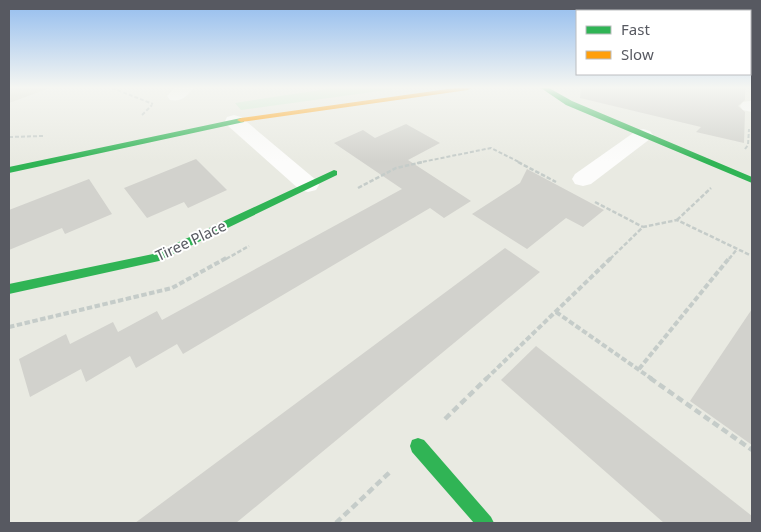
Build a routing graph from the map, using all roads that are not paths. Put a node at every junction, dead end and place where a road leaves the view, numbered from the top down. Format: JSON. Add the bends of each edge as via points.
{"nodes":[{"id":1,"x":292,"y":113,"type":"edge"},
{"id":2,"x":592,"y":113,"type":"edge"},
{"id":3,"x":234,"y":121,"type":"junction"},
{"id":4,"x":643,"y":135,"type":"junction"},
{"id":5,"x":9,"y":170,"type":"edge"},
{"id":6,"x":334,"y":173,"type":"dead end"},
{"id":7,"x":752,"y":180,"type":"edge"},
{"id":8,"x":308,"y":185,"type":"junction"},
{"id":9,"x":585,"y":188,"type":"road end"},
{"id":10,"x":9,"y":289,"type":"edge"},
{"id":11,"x":418,"y":446,"type":"road end"},
{"id":12,"x":485,"y":523,"type":"edge"}],
"edges":[{"from":1,"to":3,"type":"street"},
{"from":2,"to":4,"type":"street"},
{"from":3,"to":5,"type":"street"},
{"from":3,"to":8,"type":"street"},
{"from":4,"to":7,"type":"street"},
{"from":4,"to":9,"type":"street"},
{"from":6,"to":8,"type":"street","name":"Tiree Place"},
{"from":8,"to":10,"type":"street","name":"Tiree Place","via":[[155,258]]},
{"from":11,"to":12,"type":"street"}]}
